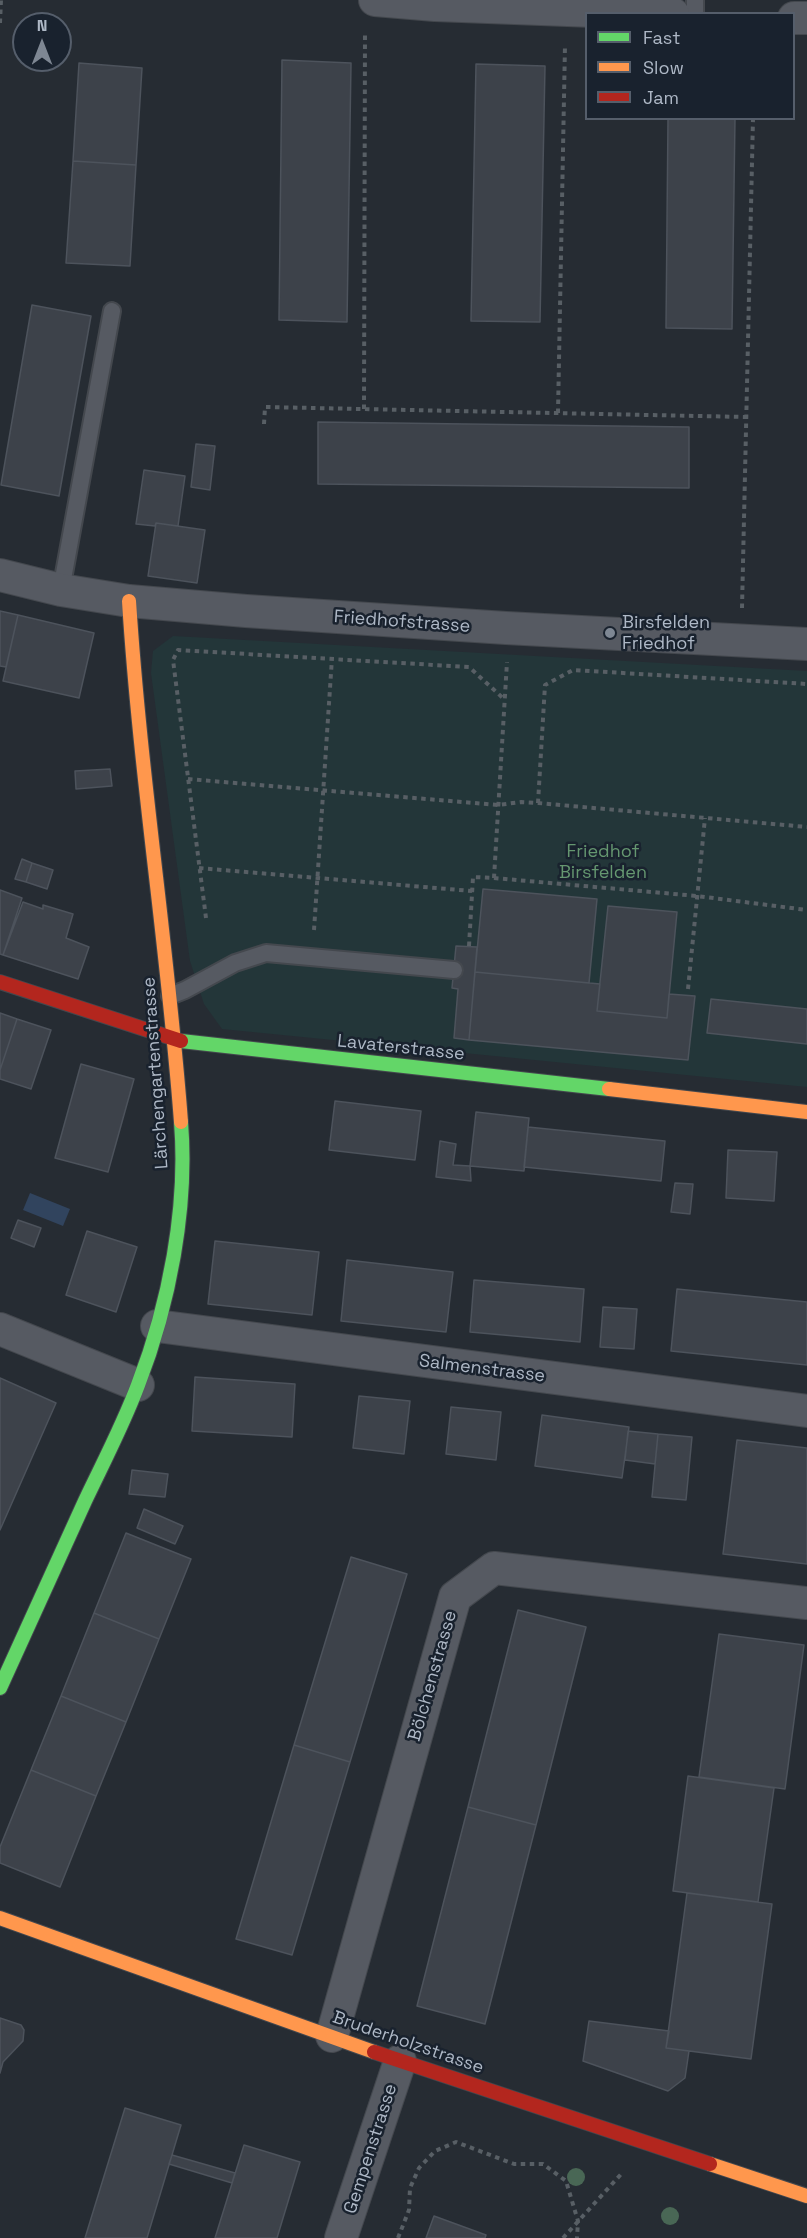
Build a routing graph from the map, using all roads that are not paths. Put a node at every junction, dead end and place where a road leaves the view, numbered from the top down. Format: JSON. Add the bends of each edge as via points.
{"nodes":[{"id":1,"x":370,"y":10,"type":"edge"},
{"id":2,"x":620,"y":12,"type":"edge"},
{"id":3,"x":112,"y":311,"type":"dead end"},
{"id":4,"x":0,"y":575,"type":"edge"},
{"id":5,"x":62,"y":590,"type":"junction"},
{"id":6,"x":129,"y":601,"type":"junction"},
{"id":7,"x":807,"y":644,"type":"edge"},
{"id":8,"x":454,"y":970,"type":"dead end"},
{"id":9,"x":0,"y":982,"type":"edge"},
{"id":10,"x":170,"y":996,"type":"junction"},
{"id":11,"x":175,"y":1040,"type":"junction"},
{"id":12,"x":807,"y":1112,"type":"edge"},
{"id":13,"x":157,"y":1326,"type":"junction"},
{"id":14,"x":0,"y":1329,"type":"edge"},
{"id":15,"x":138,"y":1384,"type":"junction"},
{"id":16,"x":807,"y":1411,"type":"edge"},
{"id":17,"x":807,"y":1603,"type":"edge"},
{"id":18,"x":8,"y":1648,"type":"edge"},
{"id":19,"x":0,"y":1688,"type":"edge"},
{"id":20,"x":0,"y":1918,"type":"edge"},
{"id":21,"x":332,"y":2036,"type":"junction"},
{"id":22,"x":400,"y":2061,"type":"junction"},
{"id":23,"x":807,"y":2196,"type":"edge"},
{"id":24,"x":341,"y":2238,"type":"edge"}],
"edges":[{"from":1,"to":2,"type":"street","via":[[435,5]]},
{"from":3,"to":5,"type":"lane"},
{"from":4,"to":5,"type":"street","name":"Friedhofstrasse"},
{"from":5,"to":6,"type":"street","name":"Friedhofstrasse"},
{"from":6,"to":7,"type":"street","name":"Friedhofstrasse","via":[[506,628]]},
{"from":6,"to":10,"type":"street","name":"Lärchengartenstrasse","via":[[135,696]]},
{"from":8,"to":10,"type":"lane","via":[[266,953],[235,963]]},
{"from":9,"to":11,"type":"street","name":"Lavaterstrasse"},
{"from":10,"to":11,"type":"street","name":"Lärchengartenstrasse"},
{"from":11,"to":12,"type":"street","name":"Lavaterstrasse"},
{"from":11,"to":13,"type":"street","name":"Lärchengartenstrasse","via":[[183,1147],[181,1196],[174,1253]]},
{"from":13,"to":15,"type":"street","name":"Lärchengartenstrasse"},
{"from":13,"to":16,"type":"street","name":"Salmenstrasse"},
{"from":14,"to":15,"type":"street"},
{"from":15,"to":18,"type":"street","name":"Lärchengartenstrasse"},
{"from":17,"to":21,"type":"street","name":"Bölchenstrasse","via":[[494,1568],[456,1597]]},
{"from":18,"to":19,"type":"street","name":"Lärchengartenstrasse"},
{"from":20,"to":21,"type":"street","name":"Bruderholzstrasse"},
{"from":21,"to":22,"type":"street","name":"Bruderholzstrasse"},
{"from":22,"to":23,"type":"street","name":"Bruderholzstrasse"},
{"from":22,"to":24,"type":"street","name":"Gempenstrasse"}]}
